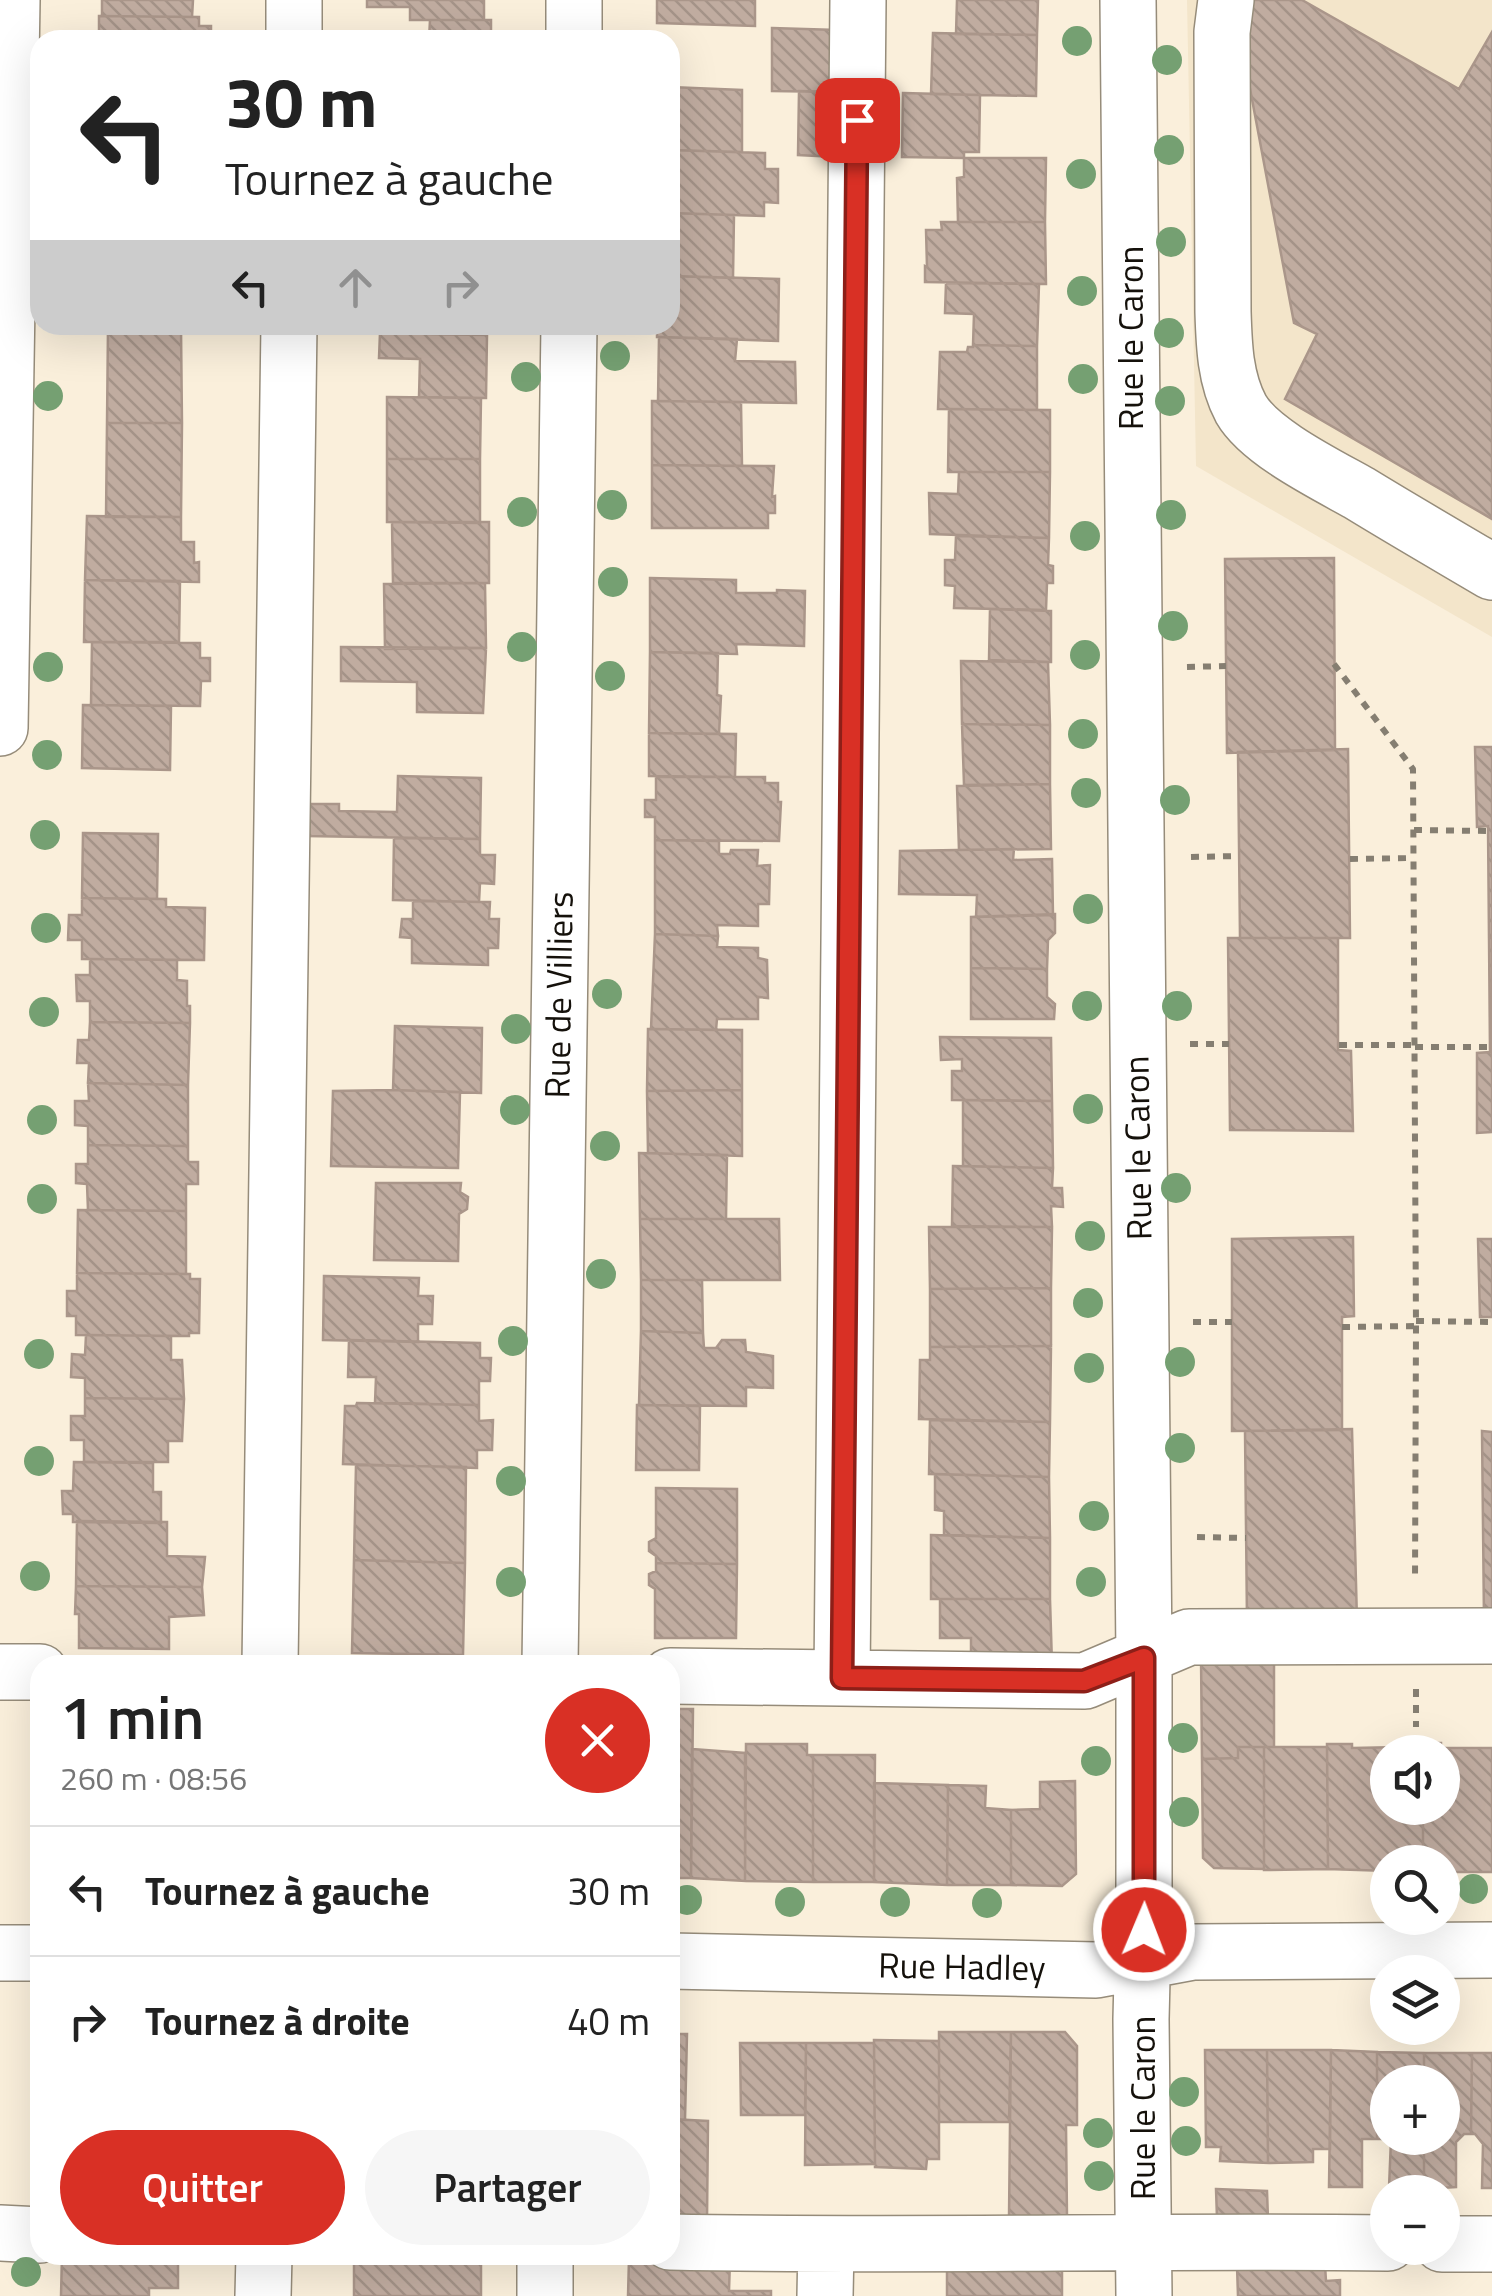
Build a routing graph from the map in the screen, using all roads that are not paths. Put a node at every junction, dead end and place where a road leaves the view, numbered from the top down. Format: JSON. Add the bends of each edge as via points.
{"nodes":[{"id":1,"x":12,"y":0,"type":"edge"},
{"id":2,"x":294,"y":0,"type":"edge"},
{"id":3,"x":574,"y":0,"type":"edge"},
{"id":4,"x":858,"y":0,"type":"edge"},
{"id":5,"x":1128,"y":0,"type":"edge"},
{"id":6,"x":1226,"y":0,"type":"edge"},
{"id":7,"x":294,"y":30,"type":"edge"},
{"id":8,"x":574,"y":30,"type":"edge"},
{"id":9,"x":290,"y":335,"type":"edge"},
{"id":10,"x":570,"y":335,"type":"edge"},
{"id":11,"x":1492,"y":572,"type":"edge"},
{"id":12,"x":0,"y":728,"type":"edge"},
{"id":13,"x":1492,"y":1636,"type":"edge"},
{"id":14,"x":270,"y":1655,"type":"edge"},
{"id":15,"x":550,"y":1655,"type":"edge"},
{"id":16,"x":1144,"y":1658,"type":"junction"},
{"id":17,"x":0,"y":1672,"type":"edge"},
{"id":18,"x":30,"y":1672,"type":"edge"},
{"id":19,"x":680,"y":1676,"type":"edge"},
{"id":20,"x":842,"y":1678,"type":"junction"},
{"id":21,"x":1492,"y":1950,"type":"edge"},
{"id":22,"x":0,"y":1953,"type":"edge"},
{"id":23,"x":30,"y":1953,"type":"edge"},
{"id":24,"x":1143,"y":1960,"type":"junction"},
{"id":25,"x":680,"y":1961,"type":"edge"},
{"id":26,"x":0,"y":2234,"type":"edge"},
{"id":27,"x":30,"y":2235,"type":"edge"},
{"id":28,"x":1144,"y":2242,"type":"junction"},
{"id":29,"x":1370,"y":2243,"type":"edge"},
{"id":30,"x":680,"y":2244,"type":"edge"},
{"id":31,"x":1460,"y":2244,"type":"edge"},
{"id":32,"x":1492,"y":2244,"type":"edge"},
{"id":33,"x":264,"y":2265,"type":"edge"},
{"id":34,"x":545,"y":2265,"type":"edge"},
{"id":35,"x":826,"y":2271,"type":"edge"},
{"id":36,"x":263,"y":2296,"type":"edge"},
{"id":37,"x":544,"y":2296,"type":"edge"},
{"id":38,"x":1144,"y":2296,"type":"edge"}],
"edges":[{"from":1,"to":12,"type":"street"},
{"from":2,"to":7,"type":"street"},
{"from":3,"to":8,"type":"street"},
{"from":4,"to":20,"type":"street"},
{"from":5,"to":16,"type":"street","name":"Rue le Caron"},
{"from":6,"to":11,"type":"street","via":[[1223,312],[1230,384],[1240,408],[1252,426],[1302,460]]},
{"from":9,"to":14,"type":"street"},
{"from":10,"to":15,"type":"street","name":"Rue de Villiers"},
{"from":13,"to":16,"type":"street","via":[[1189,1637]]},
{"from":16,"to":20,"type":"street","via":[[1084,1681]]},
{"from":16,"to":24,"type":"street","name":"Rue le Caron"},
{"from":17,"to":18,"type":"street"},
{"from":19,"to":20,"type":"street"},
{"from":21,"to":24,"type":"street","name":"Rue Hadley","via":[[1193,1952]]},
{"from":22,"to":23,"type":"street"},
{"from":24,"to":25,"type":"street","name":"Rue Hadley","via":[[1096,1970]]},
{"from":24,"to":28,"type":"street","name":"Rue le Caron"},
{"from":26,"to":27,"type":"street"},
{"from":28,"to":29,"type":"street"},
{"from":28,"to":35,"type":"street"},
{"from":28,"to":38,"type":"street","name":"Rue le Caron"},
{"from":30,"to":35,"type":"street"},
{"from":31,"to":32,"type":"street"},
{"from":33,"to":36,"type":"street"},
{"from":34,"to":37,"type":"street"}]}
